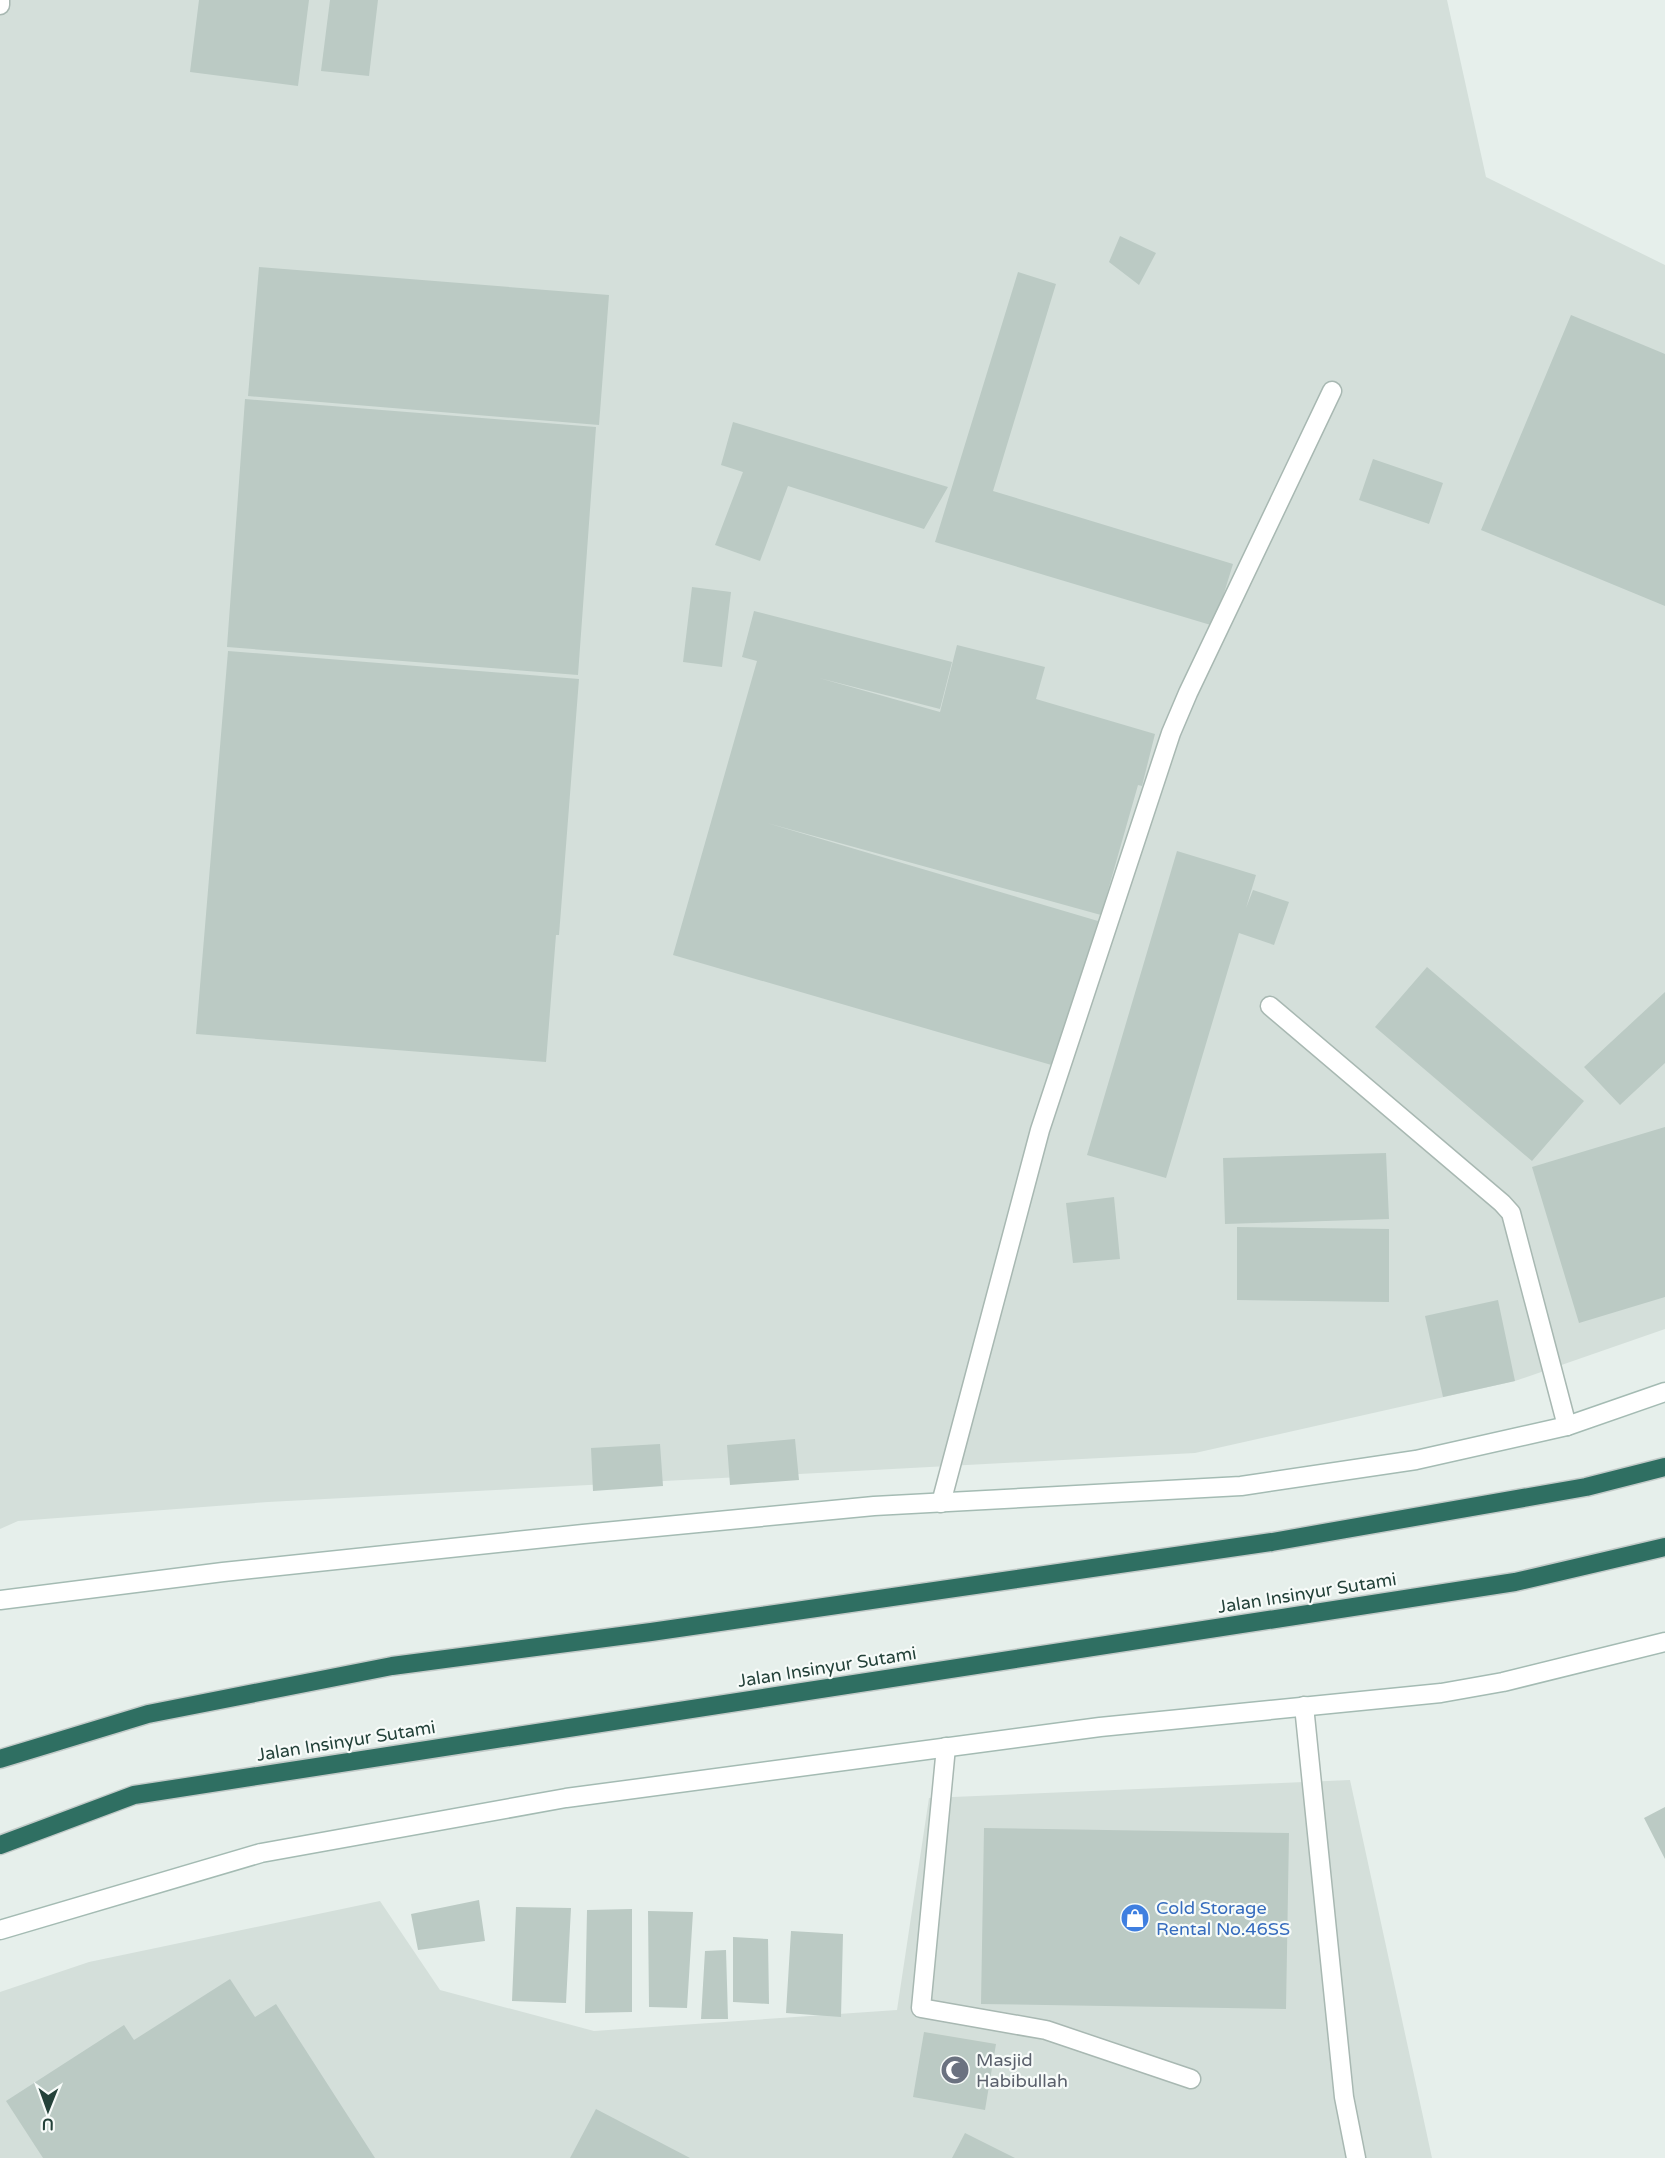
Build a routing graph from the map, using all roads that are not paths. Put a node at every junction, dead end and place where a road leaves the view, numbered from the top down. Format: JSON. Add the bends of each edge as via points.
{"nodes":[{"id":1,"x":0,"y":0,"type":"edge"},
{"id":2,"x":0,"y":5,"type":"edge"},
{"id":3,"x":1332,"y":392,"type":"dead end"},
{"id":4,"x":1270,"y":1006,"type":"dead end"},
{"id":5,"x":1665,"y":1392,"type":"edge"},
{"id":6,"x":1567,"y":1426,"type":"junction"},
{"id":7,"x":1665,"y":1467,"type":"edge"},
{"id":8,"x":941,"y":1503,"type":"junction"},
{"id":9,"x":1665,"y":1546,"type":"edge"},
{"id":10,"x":0,"y":1600,"type":"edge"},
{"id":11,"x":1665,"y":1642,"type":"edge"},
{"id":12,"x":1304,"y":1706,"type":"junction"},
{"id":13,"x":946,"y":1747,"type":"junction"},
{"id":14,"x":0,"y":1760,"type":"edge"},
{"id":15,"x":0,"y":1845,"type":"edge"},
{"id":16,"x":0,"y":1930,"type":"edge"},
{"id":17,"x":1191,"y":2079,"type":"dead end"},
{"id":18,"x":1356,"y":2158,"type":"edge"}],
"edges":[{"from":1,"to":2,"type":"street"},
{"from":3,"to":8,"type":"street","via":[[1171,733],[1040,1130]]},
{"from":4,"to":6,"type":"street","via":[[1511,1213]]},
{"from":5,"to":6,"type":"street"},
{"from":6,"to":8,"type":"street","via":[[1416,1460],[1241,1486]]},
{"from":7,"to":14,"type":"highway","via":[[1586,1486],[1272,1542],[392,1666],[148,1714]]},
{"from":8,"to":10,"type":"street","via":[[583,1534]]},
{"from":9,"to":15,"type":"highway","name":"Jalan Insinyur Sutami","via":[[1515,1582],[134,1795]]},
{"from":11,"to":12,"type":"street","via":[[1503,1683]]},
{"from":12,"to":13,"type":"street"},
{"from":12,"to":18,"type":"street","via":[[1344,2097]]},
{"from":13,"to":16,"type":"street","via":[[566,1798],[261,1853]]},
{"from":13,"to":17,"type":"street","via":[[921,2008],[1046,2030]]}]}
